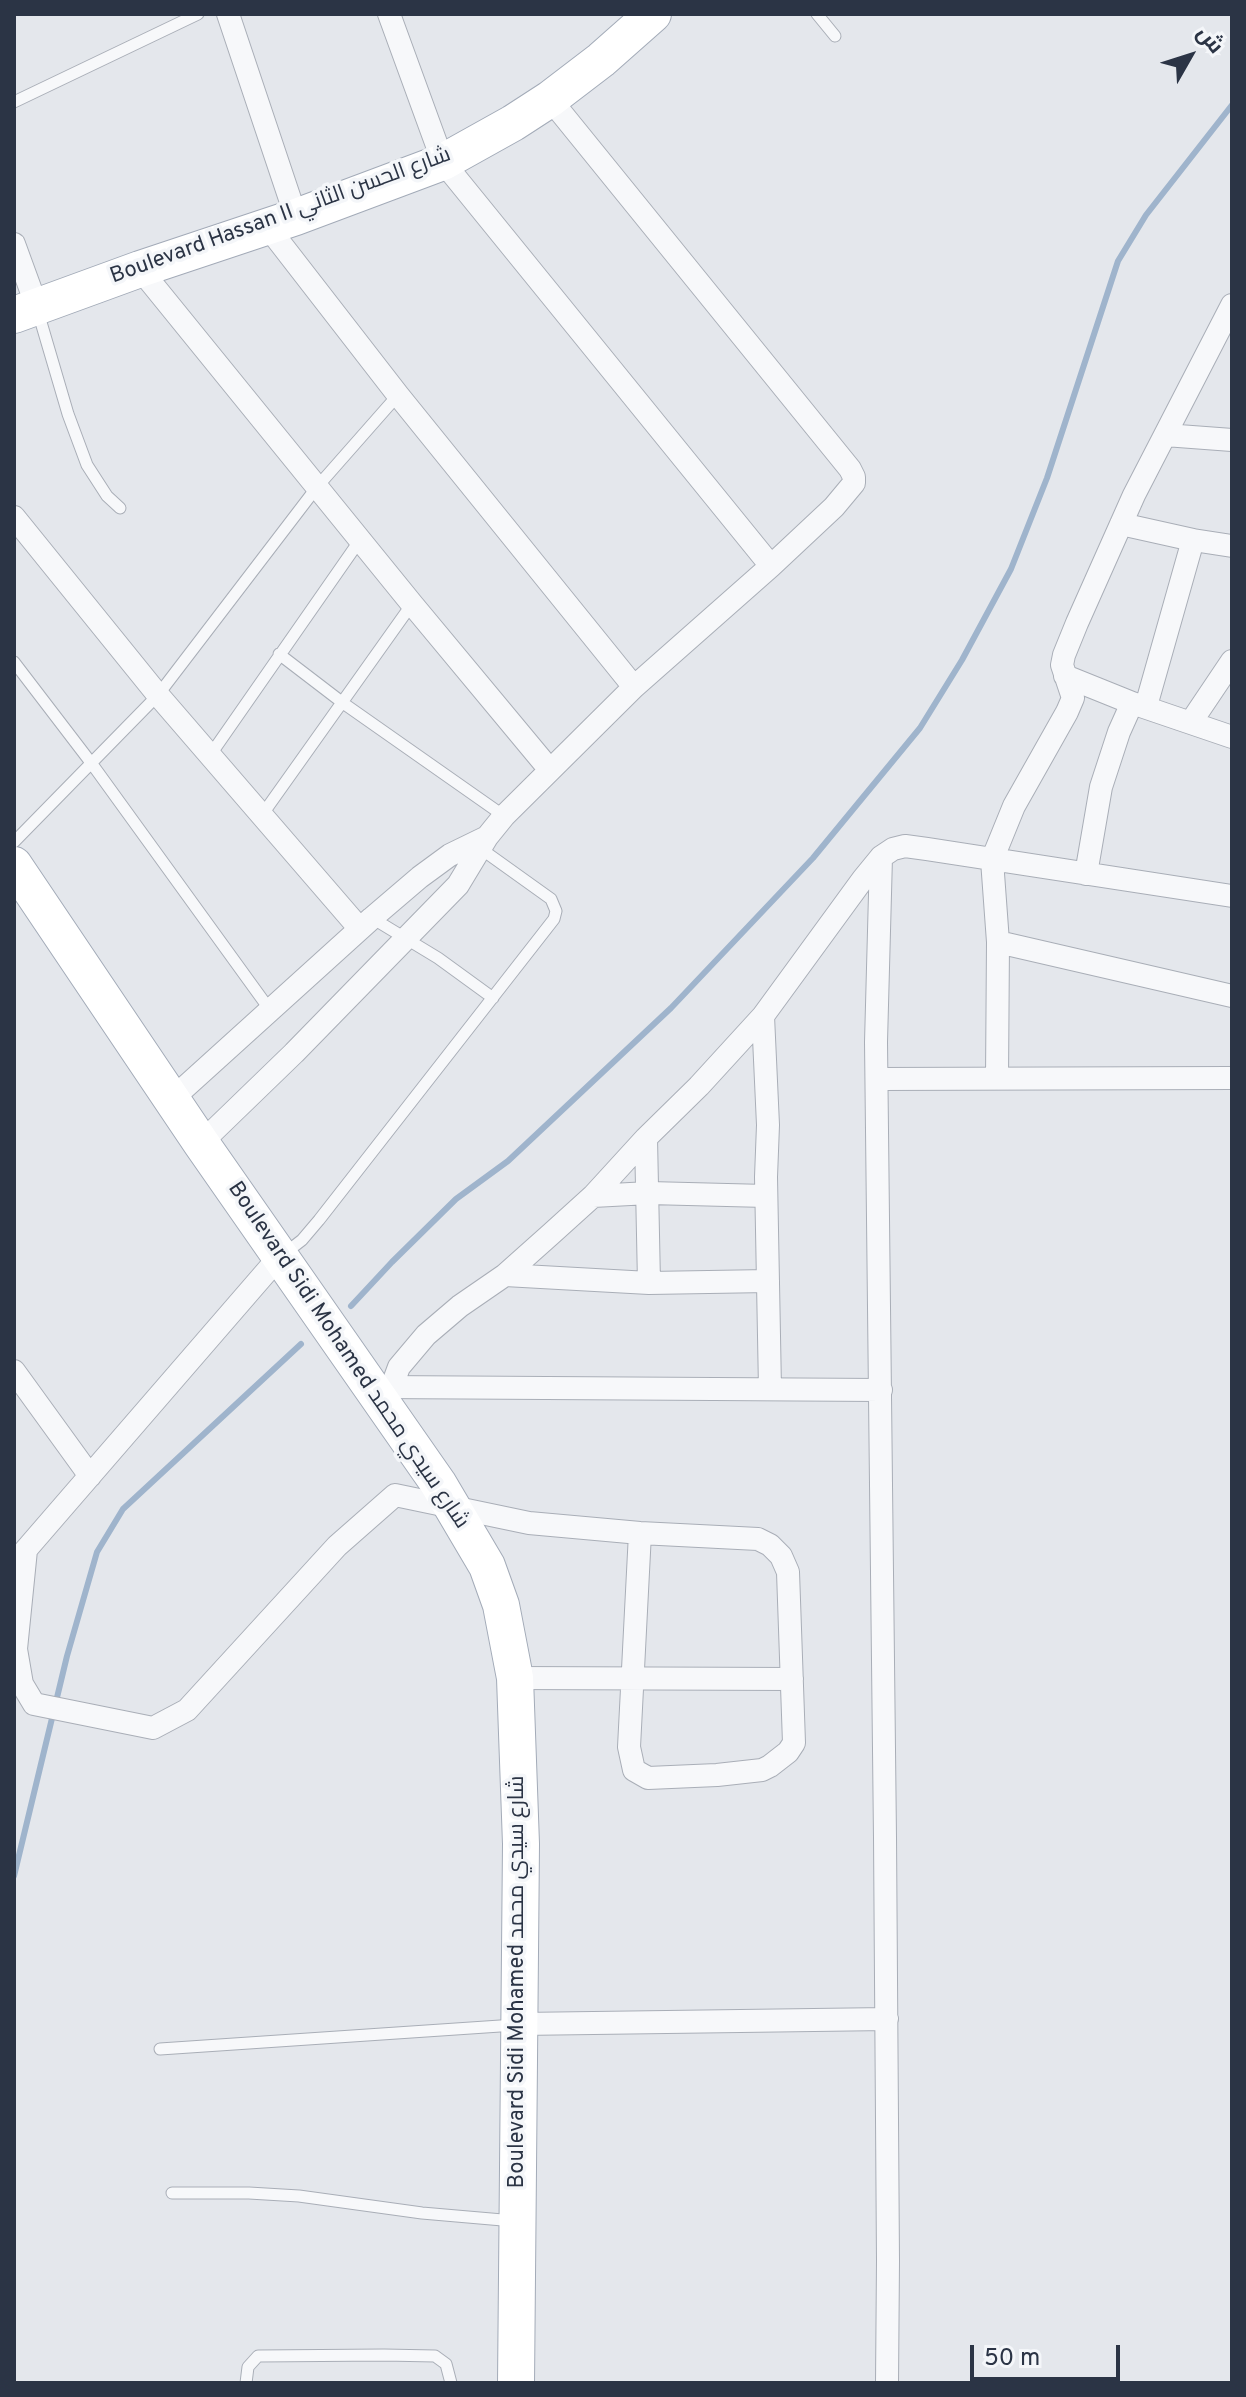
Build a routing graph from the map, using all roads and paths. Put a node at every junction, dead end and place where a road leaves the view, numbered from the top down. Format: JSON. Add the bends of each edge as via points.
{"nodes":[{"id":1,"x":198,"y":14,"type":"edge"},
{"id":2,"x":228,"y":14,"type":"edge"},
{"id":3,"x":389,"y":14,"type":"edge"},
{"id":4,"x":653,"y":14,"type":"edge"},
{"id":5,"x":817,"y":14,"type":"edge"},
{"id":6,"x":835,"y":36,"type":"dead end"},
{"id":7,"x":550,"y":99,"type":"junction"},
{"id":8,"x":14,"y":102,"type":"edge"},
{"id":9,"x":443,"y":162,"type":"junction"},
{"id":10,"x":282,"y":221,"type":"junction"},
{"id":11,"x":14,"y":244,"type":"edge"},
{"id":12,"x":140,"y":269,"type":"junction"},
{"id":13,"x":1232,"y":305,"type":"edge"},
{"id":14,"x":25,"y":311,"type":"edge"},
{"id":15,"x":1223,"y":338,"type":"edge"},
{"id":16,"x":398,"y":395,"type":"junction"},
{"id":17,"x":1165,"y":435,"type":"junction"},
{"id":18,"x":1232,"y":440,"type":"edge"},
{"id":19,"x":317,"y":487,"type":"junction"},
{"id":20,"x":120,"y":508,"type":"dead end"},
{"id":21,"x":14,"y":517,"type":"edge"},
{"id":22,"x":1121,"y":524,"type":"junction"},
{"id":23,"x":360,"y":540,"type":"junction"},
{"id":24,"x":1193,"y":540,"type":"junction"},
{"id":25,"x":1232,"y":546,"type":"edge"},
{"id":26,"x":771,"y":566,"type":"junction"},
{"id":27,"x":412,"y":604,"type":"junction"},
{"id":28,"x":279,"y":654,"type":"junction"},
{"id":29,"x":1232,"y":661,"type":"edge"},
{"id":30,"x":14,"y":662,"type":"edge"},
{"id":31,"x":1065,"y":676,"type":"junction"},
{"id":32,"x":634,"y":687,"type":"junction"},
{"id":33,"x":158,"y":695,"type":"junction"},
{"id":34,"x":343,"y":703,"type":"junction"},
{"id":35,"x":1139,"y":705,"type":"junction"},
{"id":36,"x":1191,"y":722,"type":"junction"},
{"id":37,"x":1232,"y":737,"type":"edge"},
{"id":38,"x":211,"y":754,"type":"junction"},
{"id":39,"x":92,"y":764,"type":"junction"},
{"id":40,"x":550,"y":770,"type":"junction"},
{"id":41,"x":504,"y":816,"type":"junction"},
{"id":42,"x":261,"y":817,"type":"junction"},
{"id":43,"x":14,"y":842,"type":"edge"},
{"id":44,"x":480,"y":843,"type":"junction"},
{"id":45,"x":881,"y":857,"type":"junction"},
{"id":46,"x":992,"y":860,"type":"junction"},
{"id":47,"x":1086,"y":874,"type":"junction"},
{"id":48,"x":18,"y":880,"type":"edge"},
{"id":49,"x":1232,"y":896,"type":"edge"},
{"id":50,"x":366,"y":923,"type":"junction"},
{"id":51,"x":405,"y":939,"type":"junction"},
{"id":52,"x":998,"y":942,"type":"junction"},
{"id":53,"x":1232,"y":996,"type":"edge"},
{"id":54,"x":493,"y":998,"type":"junction"},
{"id":55,"x":270,"y":1010,"type":"junction"},
{"id":56,"x":763,"y":1016,"type":"junction"},
{"id":57,"x":997,"y":1078,"type":"junction"},
{"id":58,"x":1232,"y":1078,"type":"edge"},
{"id":59,"x":877,"y":1079,"type":"junction"},
{"id":60,"x":172,"y":1099,"type":"junction"},
{"id":61,"x":646,"y":1138,"type":"junction"},
{"id":62,"x":201,"y":1143,"type":"junction"},
{"id":63,"x":649,"y":1193,"type":"junction"},
{"id":64,"x":593,"y":1196,"type":"junction"},
{"id":65,"x":766,"y":1196,"type":"junction"},
{"id":66,"x":280,"y":1256,"type":"junction"},
{"id":67,"x":505,"y":1275,"type":"junction"},
{"id":68,"x":768,"y":1281,"type":"junction"},
{"id":69,"x":649,"y":1283,"type":"junction"},
{"id":70,"x":14,"y":1371,"type":"edge"},
{"id":71,"x":381,"y":1386,"type":"junction"},
{"id":72,"x":770,"y":1389,"type":"junction"},
{"id":73,"x":881,"y":1390,"type":"junction"},
{"id":74,"x":90,"y":1476,"type":"junction"},
{"id":75,"x":453,"y":1507,"type":"junction"},
{"id":76,"x":640,"y":1533,"type":"junction"},
{"id":77,"x":20,"y":1557,"type":"edge"},
{"id":78,"x":515,"y":1678,"type":"junction"},
{"id":79,"x":633,"y":1679,"type":"junction"},
{"id":80,"x":792,"y":1679,"type":"junction"},
{"id":81,"x":887,"y":2019,"type":"junction"},
{"id":82,"x":520,"y":2024,"type":"junction"},
{"id":83,"x":160,"y":2049,"type":"dead end"},
{"id":84,"x":172,"y":2193,"type":"dead end"},
{"id":85,"x":519,"y":2221,"type":"junction"},
{"id":86,"x":246,"y":2383,"type":"edge"},
{"id":87,"x":451,"y":2383,"type":"edge"},
{"id":88,"x":516,"y":2383,"type":"edge"},
{"id":89,"x":887,"y":2383,"type":"edge"}],
"edges":[{"from":1,"to":8,"type":"lane"},
{"from":2,"to":10,"type":"street"},
{"from":3,"to":9,"type":"street"},
{"from":4,"to":7,"type":"main road","name":"Boulevard Hassan II شارع الحسن الثاني"},
{"from":5,"to":6,"type":"lane"},
{"from":7,"to":9,"type":"main road","name":"Boulevard Hassan II شارع الحسن الثاني"},
{"from":7,"to":26,"type":"street","via":[[854,477],[834,507]]},
{"from":9,"to":10,"type":"main road","name":"Boulevard Hassan II شارع الحسن الثاني"},
{"from":9,"to":26,"type":"street"},
{"from":10,"to":12,"type":"main road","name":"Boulevard Hassan II شارع الحسن الثاني"},
{"from":10,"to":16,"type":"street"},
{"from":11,"to":14,"type":"street"},
{"from":12,"to":14,"type":"main road","name":"Boulevard Hassan II شارع الحسن الثاني"},
{"from":12,"to":19,"type":"street"},
{"from":13,"to":15,"type":"street"},
{"from":14,"to":20,"type":"lane","via":[[87,465]]},
{"from":15,"to":17,"type":"street"},
{"from":16,"to":19,"type":"lane"},
{"from":16,"to":32,"type":"street"},
{"from":17,"to":18,"type":"street"},
{"from":17,"to":22,"type":"street"},
{"from":19,"to":23,"type":"street"},
{"from":19,"to":33,"type":"lane"},
{"from":21,"to":33,"type":"street"},
{"from":22,"to":24,"type":"street"},
{"from":22,"to":31,"type":"street","via":[[1064,655]]},
{"from":23,"to":27,"type":"street"},
{"from":23,"to":28,"type":"lane"},
{"from":24,"to":25,"type":"street"},
{"from":24,"to":35,"type":"street"},
{"from":26,"to":32,"type":"street"},
{"from":27,"to":34,"type":"lane"},
{"from":27,"to":40,"type":"street"},
{"from":28,"to":34,"type":"lane"},
{"from":28,"to":38,"type":"lane"},
{"from":29,"to":36,"type":"street"},
{"from":30,"to":39,"type":"lane"},
{"from":31,"to":35,"type":"street"},
{"from":31,"to":46,"type":"street","via":[[1073,698],[1014,806]]},
{"from":32,"to":40,"type":"street"},
{"from":33,"to":38,"type":"street"},
{"from":33,"to":39,"type":"lane"},
{"from":34,"to":41,"type":"lane"},
{"from":34,"to":42,"type":"lane"},
{"from":35,"to":36,"type":"street"},
{"from":35,"to":47,"type":"street","via":[[1101,787]]},
{"from":36,"to":37,"type":"street"},
{"from":38,"to":42,"type":"street"},
{"from":39,"to":43,"type":"lane"},
{"from":39,"to":55,"type":"lane"},
{"from":40,"to":41,"type":"street"},
{"from":41,"to":44,"type":"street"},
{"from":42,"to":50,"type":"street"},
{"from":44,"to":50,"type":"street","via":[[439,863]]},
{"from":44,"to":51,"type":"street","via":[[458,885]]},
{"from":44,"to":54,"type":"lane","via":[[551,899],[556,911]]},
{"from":45,"to":46,"type":"street","via":[[905,846]]},
{"from":45,"to":56,"type":"street"},
{"from":45,"to":59,"type":"street"},
{"from":46,"to":47,"type":"street"},
{"from":46,"to":52,"type":"street"},
{"from":47,"to":49,"type":"street"},
{"from":48,"to":60,"type":"main road","name":"Boulevard Sidi Mohamed شارع سيدي محمد"},
{"from":50,"to":51,"type":"lane"},
{"from":50,"to":55,"type":"street"},
{"from":51,"to":54,"type":"lane"},
{"from":51,"to":62,"type":"street"},
{"from":52,"to":53,"type":"street"},
{"from":52,"to":57,"type":"street"},
{"from":54,"to":66,"type":"lane","via":[[319,1220]]},
{"from":55,"to":60,"type":"street"},
{"from":56,"to":61,"type":"street"},
{"from":56,"to":65,"type":"street"},
{"from":57,"to":58,"type":"street"},
{"from":57,"to":59,"type":"street"},
{"from":59,"to":73,"type":"street"},
{"from":60,"to":62,"type":"main road","name":"Boulevard Sidi Mohamed شارع سيدي محمد"},
{"from":61,"to":63,"type":"street"},
{"from":61,"to":64,"type":"street"},
{"from":62,"to":66,"type":"main road","name":"Boulevard Sidi Mohamed شارع سيدي محمد"},
{"from":63,"to":64,"type":"street"},
{"from":63,"to":65,"type":"street"},
{"from":63,"to":69,"type":"street"},
{"from":64,"to":67,"type":"street"},
{"from":65,"to":68,"type":"street"},
{"from":66,"to":71,"type":"main road","name":"Boulevard Sidi Mohamed شارع سيدي محمد"},
{"from":66,"to":74,"type":"street"},
{"from":67,"to":69,"type":"street"},
{"from":67,"to":71,"type":"street","via":[[426,1335]]},
{"from":68,"to":69,"type":"street"},
{"from":68,"to":72,"type":"street"},
{"from":70,"to":74,"type":"street"},
{"from":71,"to":72,"type":"street"},
{"from":71,"to":75,"type":"main road","name":"Boulevard Sidi Mohamed شارع سيدي محمد"},
{"from":72,"to":73,"type":"street"},
{"from":73,"to":81,"type":"street"},
{"from":74,"to":77,"type":"street"},
{"from":75,"to":76,"type":"street","via":[[529,1523]]},
{"from":75,"to":77,"type":"street","via":[[395,1495],[337,1546],[187,1710],[153,1728],[34,1704],[22,1684],[16,1649]]},
{"from":75,"to":78,"type":"main road","name":"Boulevard Sidi Mohamed شارع سيدي محمد","via":[[487,1566],[501,1605]]},
{"from":76,"to":79,"type":"street"},
{"from":76,"to":80,"type":"street","via":[[758,1539],[770,1545],[788,1572]]},
{"from":78,"to":79,"type":"street"},
{"from":78,"to":82,"type":"main road","name":"Boulevard Sidi Mohamed شارع سيدي محمد"},
{"from":79,"to":80,"type":"street"},
{"from":79,"to":80,"type":"street","via":[[629,1747],[634,1770],[648,1778],[770,1766],[794,1743]]},
{"from":81,"to":82,"type":"street"},
{"from":81,"to":89,"type":"street"},
{"from":82,"to":83,"type":"lane"},
{"from":82,"to":85,"type":"main road","name":"Boulevard Sidi Mohamed شارع سيدي محمد"},
{"from":84,"to":85,"type":"lane","via":[[299,2196]]},
{"from":85,"to":88,"type":"main road","name":"Boulevard Sidi Mohamed شارع سيدي محمد"},
{"from":86,"to":87,"type":"lane","via":[[248,2367],[258,2356],[397,2355],[435,2356],[446,2364]]}]}
